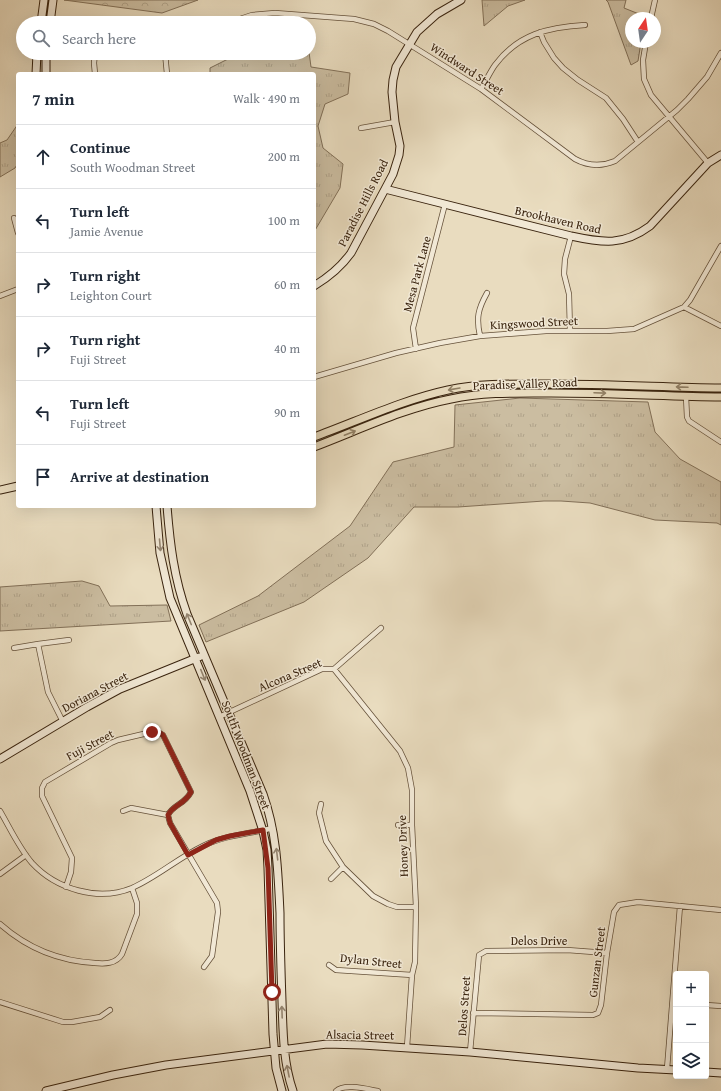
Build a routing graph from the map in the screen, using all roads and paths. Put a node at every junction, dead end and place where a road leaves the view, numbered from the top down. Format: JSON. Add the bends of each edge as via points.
{"nodes":[{"id":1,"x":44,"y":0,"type":"edge"},
{"id":2,"x":53,"y":0,"type":"edge"},
{"id":3,"x":460,"y":0,"type":"edge"},
{"id":4,"x":656,"y":0,"type":"edge"},
{"id":5,"x":653,"y":12,"type":"edge"},
{"id":6,"x":42,"y":16,"type":"edge"},
{"id":7,"x":51,"y":16,"type":"edge"},
{"id":8,"x":246,"y":16,"type":"edge"},
{"id":9,"x":310,"y":16,"type":"edge"},
{"id":10,"x":316,"y":16,"type":"edge"},
{"id":11,"x":585,"y":25,"type":"dead end"},
{"id":12,"x":540,"y":32,"type":"junction"},
{"id":13,"x":409,"y":44,"type":"junction"},
{"id":14,"x":645,"y":48,"type":"edge"},
{"id":15,"x":721,"y":53,"type":"edge"},
{"id":16,"x":37,"y":60,"type":"edge"},
{"id":17,"x":46,"y":60,"type":"edge"},
{"id":18,"x":94,"y":60,"type":"edge"},
{"id":19,"x":166,"y":60,"type":"edge"},
{"id":20,"x":36,"y":72,"type":"edge"},
{"id":21,"x":46,"y":72,"type":"edge"},
{"id":22,"x":95,"y":72,"type":"edge"},
{"id":23,"x":167,"y":72,"type":"edge"},
{"id":24,"x":481,"y":89,"type":"junction"},
{"id":25,"x":669,"y":116,"type":"junction"},
{"id":26,"x":395,"y":122,"type":"junction"},
{"id":27,"x":361,"y":128,"type":"dead end"},
{"id":28,"x":638,"y":142,"type":"junction"},
{"id":29,"x":721,"y":155,"type":"edge"},
{"id":30,"x":708,"y":163,"type":"junction"},
{"id":31,"x":385,"y":188,"type":"junction"},
{"id":32,"x":445,"y":204,"type":"junction"},
{"id":33,"x":14,"y":218,"type":"dead end"},
{"id":34,"x":16,"y":226,"type":"edge"},
{"id":35,"x":571,"y":236,"type":"junction"},
{"id":36,"x":721,"y":246,"type":"edge"},
{"id":37,"x":716,"y":255,"type":"junction"},
{"id":38,"x":721,"y":258,"type":"edge"},
{"id":39,"x":316,"y":285,"type":"edge"},
{"id":40,"x":16,"y":290,"type":"edge"},
{"id":41,"x":487,"y":293,"type":"dead end"},
{"id":42,"x":0,"y":296,"type":"edge"},
{"id":43,"x":684,"y":307,"type":"junction"},
{"id":44,"x":721,"y":326,"type":"edge"},
{"id":45,"x":570,"y":331,"type":"junction"},
{"id":46,"x":480,"y":336,"type":"junction"},
{"id":47,"x":416,"y":349,"type":"junction"},
{"id":48,"x":316,"y":376,"type":"edge"},
{"id":49,"x":721,"y":388,"type":"edge"},
{"id":50,"x":686,"y":397,"type":"junction"},
{"id":51,"x":721,"y":397,"type":"edge"},
{"id":52,"x":316,"y":436,"type":"edge"},
{"id":53,"x":721,"y":442,"type":"edge"},
{"id":54,"x":316,"y":446,"type":"edge"},
{"id":55,"x":16,"y":486,"type":"edge"},
{"id":56,"x":0,"y":490,"type":"edge"},
{"id":57,"x":156,"y":508,"type":"edge"},
{"id":58,"x":167,"y":508,"type":"edge"},
{"id":59,"x":381,"y":628,"type":"dead end"},
{"id":60,"x":69,"y":640,"type":"dead end"},
{"id":61,"x":38,"y":644,"type":"junction"},
{"id":62,"x":14,"y":648,"type":"dead end"},
{"id":63,"x":204,"y":655,"type":"junction"},
{"id":64,"x":196,"y":659,"type":"junction"},
{"id":65,"x":334,"y":669,"type":"junction"},
{"id":66,"x":230,"y":712,"type":"junction"},
{"id":67,"x":219,"y":717,"type":"junction"},
{"id":68,"x":63,"y":722,"type":"junction"},
{"id":69,"x":0,"y":759,"type":"edge"},
{"id":70,"x":321,"y":804,"type":"dead end"},
{"id":71,"x":0,"y":811,"type":"edge"},
{"id":72,"x":122,"y":811,"type":"dead end"},
{"id":73,"x":168,"y":815,"type":"junction"},
{"id":74,"x":398,"y":825,"type":"dead end"},
{"id":75,"x":412,"y":826,"type":"junction"},
{"id":76,"x":273,"y":828,"type":"junction"},
{"id":77,"x":263,"y":830,"type":"junction"},
{"id":78,"x":26,"y":855,"type":"junction"},
{"id":79,"x":188,"y":855,"type":"junction"},
{"id":80,"x":343,"y":867,"type":"junction"},
{"id":81,"x":0,"y":874,"type":"edge"},
{"id":82,"x":331,"y":879,"type":"dead end"},
{"id":83,"x":66,"y":887,"type":"junction"},
{"id":84,"x":132,"y":888,"type":"junction"},
{"id":85,"x":680,"y":906,"type":"junction"},
{"id":86,"x":416,"y":907,"type":"junction"},
{"id":87,"x":721,"y":910,"type":"edge"},
{"id":88,"x":0,"y":924,"type":"edge"},
{"id":89,"x":607,"y":953,"type":"junction"},
{"id":90,"x":477,"y":961,"type":"joint"},
{"id":91,"x":329,"y":965,"type":"dead end"},
{"id":92,"x":204,"y":967,"type":"dead end"},
{"id":93,"x":676,"y":971,"type":"edge"},
{"id":94,"x":412,"y":975,"type":"junction"},
{"id":95,"x":0,"y":1002,"type":"edge"},
{"id":96,"x":709,"y":1005,"type":"edge"},
{"id":97,"x":721,"y":1006,"type":"edge"},
{"id":98,"x":674,"y":1007,"type":"edge"},
{"id":99,"x":110,"y":1010,"type":"dead end"},
{"id":100,"x":473,"y":1013,"type":"junction"},
{"id":101,"x":407,"y":1047,"type":"junction"},
{"id":102,"x":284,"y":1051,"type":"junction"},
{"id":103,"x":274,"y":1052,"type":"junction"},
{"id":104,"x":470,"y":1052,"type":"junction"},
{"id":105,"x":667,"y":1069,"type":"junction"},
{"id":106,"x":673,"y":1070,"type":"edge"},
{"id":107,"x":709,"y":1072,"type":"edge"},
{"id":108,"x":721,"y":1073,"type":"edge"},
{"id":109,"x":51,"y":1090,"type":"edge"},
{"id":110,"x":282,"y":1091,"type":"edge"},
{"id":111,"x":293,"y":1091,"type":"edge"},
{"id":112,"x":336,"y":1091,"type":"edge"},
{"id":113,"x":378,"y":1091,"type":"edge"}],
"edges":[{"from":1,"to":6,"type":"main road"},
{"from":2,"to":7,"type":"main road"},
{"from":3,"to":13,"type":"main road","name":"Paradise Hills Road","via":[[426,22]]},
{"from":4,"to":5,"type":"street"},
{"from":8,"to":9,"type":"street","name":"Windward Street","via":[[267,13]]},
{"from":10,"to":13,"type":"street","name":"Windward Street","via":[[368,22]]},
{"from":11,"to":12,"type":"street","via":[[562,26]]},
{"from":12,"to":24,"type":"street","via":[[508,50],[495,65]]},
{"from":12,"to":28,"type":"street","via":[[554,58],[578,80],[606,98]]},
{"from":13,"to":24,"type":"street","name":"Windward Street"},
{"from":13,"to":26,"type":"main road","name":"Paradise Hills Road","via":[[399,60],[393,80]]},
{"from":14,"to":25,"type":"street","via":[[644,79],[651,95]]},
{"from":15,"to":25,"type":"street","name":"Windward Street","via":[[707,77]]},
{"from":16,"to":20,"type":"main road"},
{"from":17,"to":21,"type":"main road"},
{"from":18,"to":22,"type":"street"},
{"from":19,"to":23,"type":"street"},
{"from":24,"to":28,"type":"street","name":"Windward Street","via":[[575,159],[586,164],[600,165],[615,161]]},
{"from":25,"to":28,"type":"street","name":"Windward Street"},
{"from":25,"to":30,"type":"street"},
{"from":26,"to":27,"type":"street"},
{"from":26,"to":31,"type":"main road","name":"Paradise Hills Road","via":[[400,146],[399,155]]},
{"from":29,"to":30,"type":"main road","name":"Brookhaven Road"},
{"from":30,"to":35,"type":"main road","name":"Brookhaven Road","via":[[650,226],[640,233],[610,242]]},
{"from":31,"to":32,"type":"main road","name":"Brookhaven Road"},
{"from":31,"to":39,"type":"main road","name":"Paradise Hills Road","via":[[343,264]]},
{"from":32,"to":35,"type":"main road","name":"Brookhaven Road"},
{"from":32,"to":47,"type":"street","name":"Mesa Park Lane","via":[[413,328]]},
{"from":33,"to":34,"type":"street"},
{"from":35,"to":45,"type":"street","via":[[564,274],[569,294]]},
{"from":36,"to":37,"type":"street"},
{"from":37,"to":38,"type":"street"},
{"from":37,"to":43,"type":"street"},
{"from":40,"to":42,"type":"street"},
{"from":41,"to":46,"type":"street","via":[[478,315],[477,326]]},
{"from":43,"to":44,"type":"street"},
{"from":43,"to":45,"type":"street","name":"Kingswood Street","via":[[634,329]]},
{"from":45,"to":46,"type":"street","name":"Kingswood Street"},
{"from":46,"to":47,"type":"street","name":"Kingswood Street"},
{"from":47,"to":48,"type":"street","name":"Kingswood Street"},
{"from":49,"to":52,"type":"main road","name":"Paradise Valley Road","one_way":true,"via":[[598,384],[477,385],[405,403]]},
{"from":50,"to":51,"type":"main road","name":"Paradise Valley Road"},
{"from":50,"to":53,"type":"street","via":[[689,421]]},
{"from":54,"to":50,"type":"main road","name":"Paradise Valley Road","one_way":true,"via":[[402,413],[478,394],[590,393]]},
{"from":55,"to":56,"type":"main road"},
{"from":57,"to":64,"type":"main road","name":"South Woodman Street","one_way":true,"via":[[160,553],[170,598]]},
{"from":63,"to":58,"type":"main road","name":"South Woodman Street","one_way":true,"via":[[180,592],[170,546]]},
{"from":59,"to":65,"type":"street","name":"Alcona Street"},
{"from":60,"to":61,"type":"street"},
{"from":61,"to":62,"type":"street"},
{"from":61,"to":68,"type":"street","via":[[48,692]]},
{"from":63,"to":64,"type":"main road","name":"Doriana Street"},
{"from":63,"to":66,"type":"main road","name":"South Woodman Street"},
{"from":64,"to":67,"type":"main road","name":"South Woodman Street","one_way":true},
{"from":64,"to":68,"type":"main road","name":"Doriana Street","via":[[120,689]]},
{"from":65,"to":66,"type":"street","name":"Alcona Street","via":[[322,669]]},
{"from":65,"to":75,"type":"street","name":"Honey Drive","via":[[400,751],[408,768],[412,790]]},
{"from":66,"to":67,"type":"street","name":"Alcona Street"},
{"from":66,"to":76,"type":"main road","name":"South Woodman Street","via":[[263,794]]},
{"from":67,"to":77,"type":"main road","name":"South Woodman Street","via":[[250,791]]},
{"from":68,"to":69,"type":"main road","name":"Doriana Street"},
{"from":70,"to":80,"type":"street","via":[[319,813],[326,841]]},
{"from":71,"to":78,"type":"street"},
{"from":72,"to":73,"type":"street","via":[[131,808]]},
{"from":73,"to":79,"type":"street"},
{"from":73,"to":83,"type":"street","name":"Fuji Street","via":[[171,810],[187,800],[191,792],[163,735],[158,732],[111,743],[45,782],[42,796],[72,858]]},
{"from":74,"to":75,"type":"street"},
{"from":75,"to":86,"type":"street","name":"Honey Drive"},
{"from":76,"to":77,"type":"street"},
{"from":102,"to":76,"type":"main road","name":"South Woodman Street","one_way":true,"via":[[278,865]]},
{"from":77,"to":79,"type":"street","via":[[216,840]]},
{"from":77,"to":103,"type":"main road","name":"South Woodman Street","via":[[268,868]]},
{"from":78,"to":81,"type":"street"},
{"from":78,"to":83,"type":"street","via":[[44,874]]},
{"from":79,"to":84,"type":"street"},
{"from":79,"to":92,"type":"street","via":[[217,903],[212,956]]},
{"from":80,"to":82,"type":"street"},
{"from":80,"to":86,"type":"street","via":[[374,896],[388,904]]},
{"from":83,"to":84,"type":"street","via":[[82,892],[99,893]]},
{"from":84,"to":88,"type":"street","via":[[137,903],[136,918],[122,954],[113,962],[86,963],[52,956],[24,943]]},
{"from":85,"to":87,"type":"street","name":"Gunzan Street"},
{"from":85,"to":89,"type":"street","name":"Gunzan Street","via":[[638,902],[619,905],[614,912]]},
{"from":85,"to":93,"type":"street"},
{"from":86,"to":94,"type":"street","name":"Honey Drive","via":[[415,962]]},
{"from":89,"to":90,"type":"street","name":"Delos Drive","via":[[567,950],[486,950],[479,955]]},
{"from":89,"to":100,"type":"street","name":"Gunzan Street","via":[[598,1013]]},
{"from":90,"to":100,"type":"street","name":"Delos Street"},
{"from":91,"to":94,"type":"street","name":"Dylan Street","via":[[336,970]]},
{"from":94,"to":101,"type":"street","name":"Honey Drive"},
{"from":95,"to":99,"type":"street","via":[[63,1022],[100,1017]]},
{"from":96,"to":97,"type":"street"},
{"from":98,"to":105,"type":"street"},
{"from":100,"to":104,"type":"street","name":"Delos Street"},
{"from":101,"to":102,"type":"main road","name":"Alsacia Street","via":[[327,1044]]},
{"from":101,"to":104,"type":"main road","name":"Alsacia Street"},
{"from":102,"to":103,"type":"main road","name":"Alsacia Street"},
{"from":111,"to":102,"type":"main road","name":"South Woodman Street","one_way":true},
{"from":103,"to":109,"type":"main road","name":"Alsacia Street","via":[[166,1065]]},
{"from":103,"to":110,"type":"main road","name":"South Woodman Street"},
{"from":104,"to":105,"type":"main road","name":"Alsacia Street"},
{"from":105,"to":106,"type":"main road","name":"Alsacia Street"},
{"from":107,"to":108,"type":"main road"},
{"from":112,"to":113,"type":"street","via":[[342,1087]]}]}
